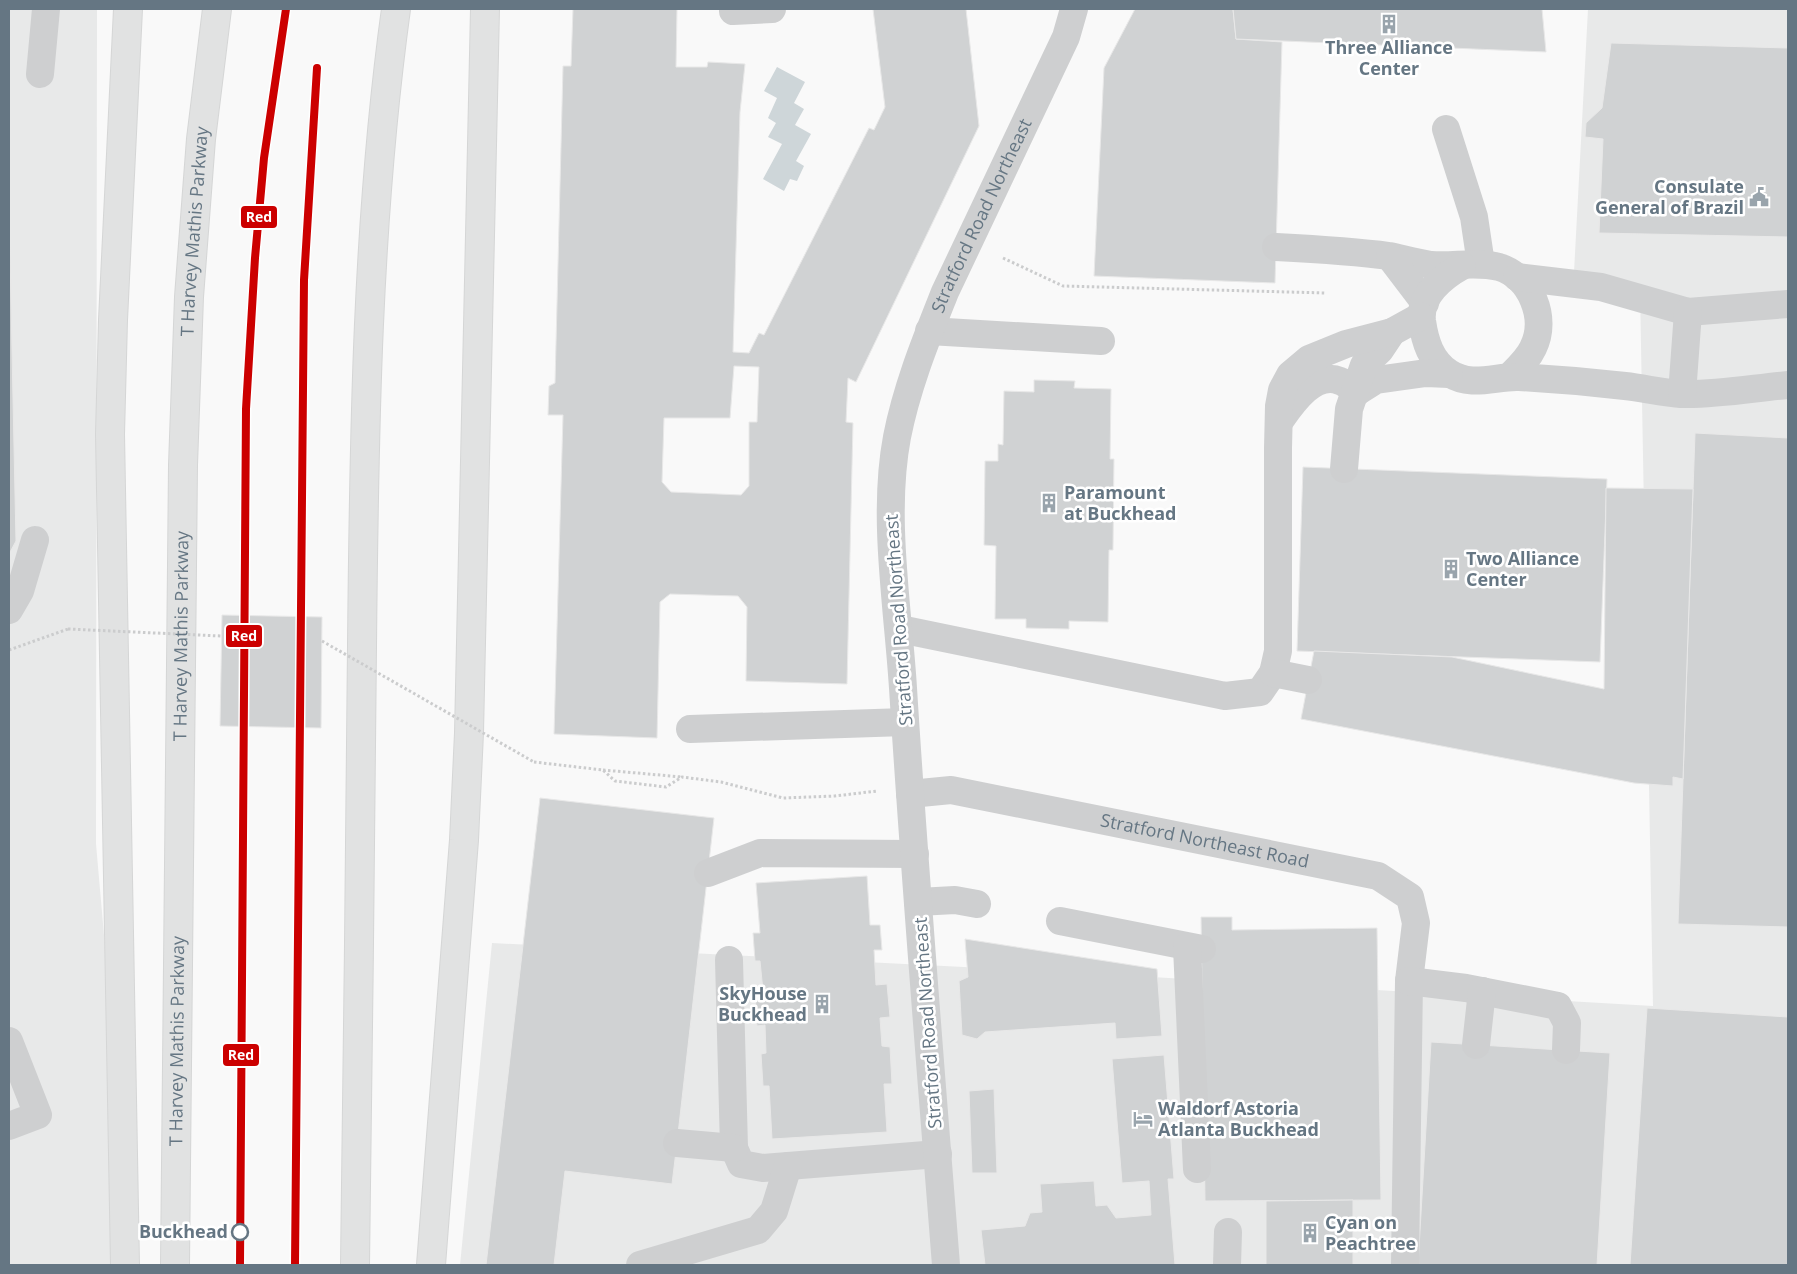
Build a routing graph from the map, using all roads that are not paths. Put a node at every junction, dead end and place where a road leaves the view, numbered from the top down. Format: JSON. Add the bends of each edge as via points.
{"nodes":[{"id":1,"x":46,"y":9,"type":"edge"},
{"id":2,"x":128,"y":9,"type":"edge"},
{"id":3,"x":216,"y":9,"type":"edge"},
{"id":4,"x":396,"y":9,"type":"edge"},
{"id":5,"x":485,"y":9,"type":"edge"},
{"id":6,"x":772,"y":9,"type":"edge"},
{"id":7,"x":1074,"y":9,"type":"edge"},
{"id":8,"x":734,"y":11,"type":"dead end"},
{"id":9,"x":40,"y":74,"type":"dead end"},
{"id":10,"x":1446,"y":129,"type":"dead end"},
{"id":11,"x":1276,"y":247,"type":"dead end"},
{"id":12,"x":1390,"y":256,"type":"junction"},
{"id":13,"x":1471,"y":265,"type":"junction"},
{"id":14,"x":1517,"y":277,"type":"junction"},
{"id":15,"x":1788,"y":304,"type":"edge"},
{"id":16,"x":1423,"y":310,"type":"junction"},
{"id":17,"x":1688,"y":312,"type":"junction"},
{"id":18,"x":929,"y":331,"type":"junction"},
{"id":19,"x":1392,"y":332,"type":"junction"},
{"id":20,"x":1101,"y":341,"type":"dead end"},
{"id":21,"x":1449,"y":374,"type":"junction"},
{"id":22,"x":1509,"y":377,"type":"junction"},
{"id":23,"x":1788,"y":386,"type":"edge"},
{"id":24,"x":1357,"y":392,"type":"junction"},
{"id":25,"x":1682,"y":394,"type":"junction"},
{"id":26,"x":1279,"y":422,"type":"junction"},
{"id":27,"x":1344,"y":469,"type":"dead end"},
{"id":28,"x":35,"y":540,"type":"dead end"},
{"id":29,"x":9,"y":610,"type":"edge"},
{"id":30,"x":900,"y":629,"type":"junction"},
{"id":31,"x":1273,"y":673,"type":"junction"},
{"id":32,"x":1308,"y":680,"type":"dead end"},
{"id":33,"x":905,"y":722,"type":"junction"},
{"id":34,"x":690,"y":728,"type":"dead end"},
{"id":35,"x":910,"y":794,"type":"junction"},
{"id":36,"x":915,"y":854,"type":"junction"},
{"id":37,"x":708,"y":873,"type":"dead end"},
{"id":38,"x":918,"y":902,"type":"junction"},
{"id":39,"x":977,"y":904,"type":"dead end"},
{"id":40,"x":1060,"y":921,"type":"dead end"},
{"id":41,"x":729,"y":960,"type":"dead end"},
{"id":42,"x":1409,"y":981,"type":"junction"},
{"id":43,"x":1482,"y":992,"type":"junction"},
{"id":44,"x":9,"y":1040,"type":"edge"},
{"id":45,"x":1476,"y":1045,"type":"dead end"},
{"id":46,"x":1566,"y":1050,"type":"dead end"},
{"id":47,"x":9,"y":1126,"type":"edge"},
{"id":48,"x":678,"y":1143,"type":"dead end"},
{"id":49,"x":734,"y":1148,"type":"junction"},
{"id":50,"x":938,"y":1154,"type":"junction"},
{"id":51,"x":788,"y":1166,"type":"junction"},
{"id":52,"x":1198,"y":1169,"type":"dead end"},
{"id":53,"x":1228,"y":1232,"type":"dead end"},
{"id":54,"x":125,"y":1265,"type":"edge"},
{"id":55,"x":175,"y":1265,"type":"edge"},
{"id":56,"x":356,"y":1265,"type":"edge"},
{"id":57,"x":431,"y":1265,"type":"edge"},
{"id":58,"x":640,"y":1265,"type":"edge"},
{"id":59,"x":946,"y":1265,"type":"edge"},
{"id":60,"x":1227,"y":1265,"type":"edge"},
{"id":61,"x":1404,"y":1265,"type":"edge"}],
"edges":[{"from":1,"to":9,"type":"street"},
{"from":2,"to":54,"type":"highway","via":[[112,320],[110,434]]},
{"from":3,"to":55,"type":"highway","name":"T Harvey Mathis Parkway","via":[[201,139],[189,297],[183,465]]},
{"from":4,"to":56,"type":"highway","via":[[380,156],[364,472]]},
{"from":5,"to":57,"type":"highway","via":[[469,733],[464,840]]},
{"from":6,"to":8,"type":"street"},
{"from":7,"to":18,"type":"street","name":"Stratford Road Northeast","via":[[1066,37]]},
{"from":10,"to":13,"type":"street","via":[[1474,217]]},
{"from":11,"to":12,"type":"street"},
{"from":12,"to":13,"type":"street","via":[[1429,264]]},
{"from":12,"to":16,"type":"street"},
{"from":13,"to":14,"type":"street","via":[[1500,268]]},
{"from":13,"to":16,"type":"street","via":[[1445,275],[1432,290]]},
{"from":14,"to":17,"type":"street","via":[[1600,286]]},
{"from":14,"to":22,"type":"street","via":[[1530,291],[1538,309],[1539,328],[1534,347]]},
{"from":15,"to":17,"type":"street"},
{"from":16,"to":19,"type":"street"},
{"from":16,"to":21,"type":"street","via":[[1424,338],[1434,360]]},
{"from":17,"to":25,"type":"street"},
{"from":18,"to":20,"type":"street"},
{"from":18,"to":30,"type":"street","name":"Stratford Road Northeast","via":[[914,368],[897,439],[891,518]]},
{"from":19,"to":24,"type":"street","via":[[1364,365]]},
{"from":19,"to":26,"type":"street","via":[[1346,344],[1300,366],[1290,375],[1282,390]]},
{"from":21,"to":22,"type":"street","via":[[1468,381],[1488,382]]},
{"from":21,"to":24,"type":"street","via":[[1426,373],[1376,380]]},
{"from":22,"to":25,"type":"street"},
{"from":23,"to":25,"type":"street"},
{"from":24,"to":26,"type":"street","via":[[1340,381],[1319,382],[1295,400]]},
{"from":24,"to":27,"type":"street","via":[[1350,409]]},
{"from":26,"to":31,"type":"street","via":[[1278,651]]},
{"from":28,"to":29,"type":"street","via":[[20,591]]},
{"from":30,"to":31,"type":"street","via":[[1225,696],[1260,692]]},
{"from":30,"to":33,"type":"street","name":"Stratford Road Northeast"},
{"from":31,"to":32,"type":"street"},
{"from":33,"to":34,"type":"street"},
{"from":33,"to":35,"type":"street","name":"Stratford Road Northeast"},
{"from":35,"to":36,"type":"street","name":"Stratford Road Northeast"},
{"from":35,"to":42,"type":"street","name":"Stratford Northeast Road","via":[[951,790],[1378,876],[1410,897],[1416,923]]},
{"from":36,"to":37,"type":"street","via":[[760,853]]},
{"from":36,"to":38,"type":"street","name":"Stratford Road Northeast"},
{"from":38,"to":39,"type":"street","via":[[955,900]]},
{"from":38,"to":50,"type":"street","name":"Stratford Road Northeast"},
{"from":40,"to":52,"type":"street","via":[[1195,960]]},
{"from":41,"to":49,"type":"street"},
{"from":42,"to":43,"type":"street"},
{"from":42,"to":61,"type":"street","name":"Stratford Northeast Road"},
{"from":43,"to":45,"type":"street"},
{"from":43,"to":46,"type":"street","via":[[1558,1006],[1567,1023]]},
{"from":44,"to":47,"type":"street","via":[[38,1115]]},
{"from":48,"to":49,"type":"street"},
{"from":49,"to":51,"type":"street","via":[[741,1164],[763,1168]]},
{"from":50,"to":51,"type":"street"},
{"from":50,"to":59,"type":"street","name":"Stratford Road Northeast"},
{"from":51,"to":58,"type":"street","via":[[774,1210],[758,1230]]},
{"from":53,"to":60,"type":"street"}]}
